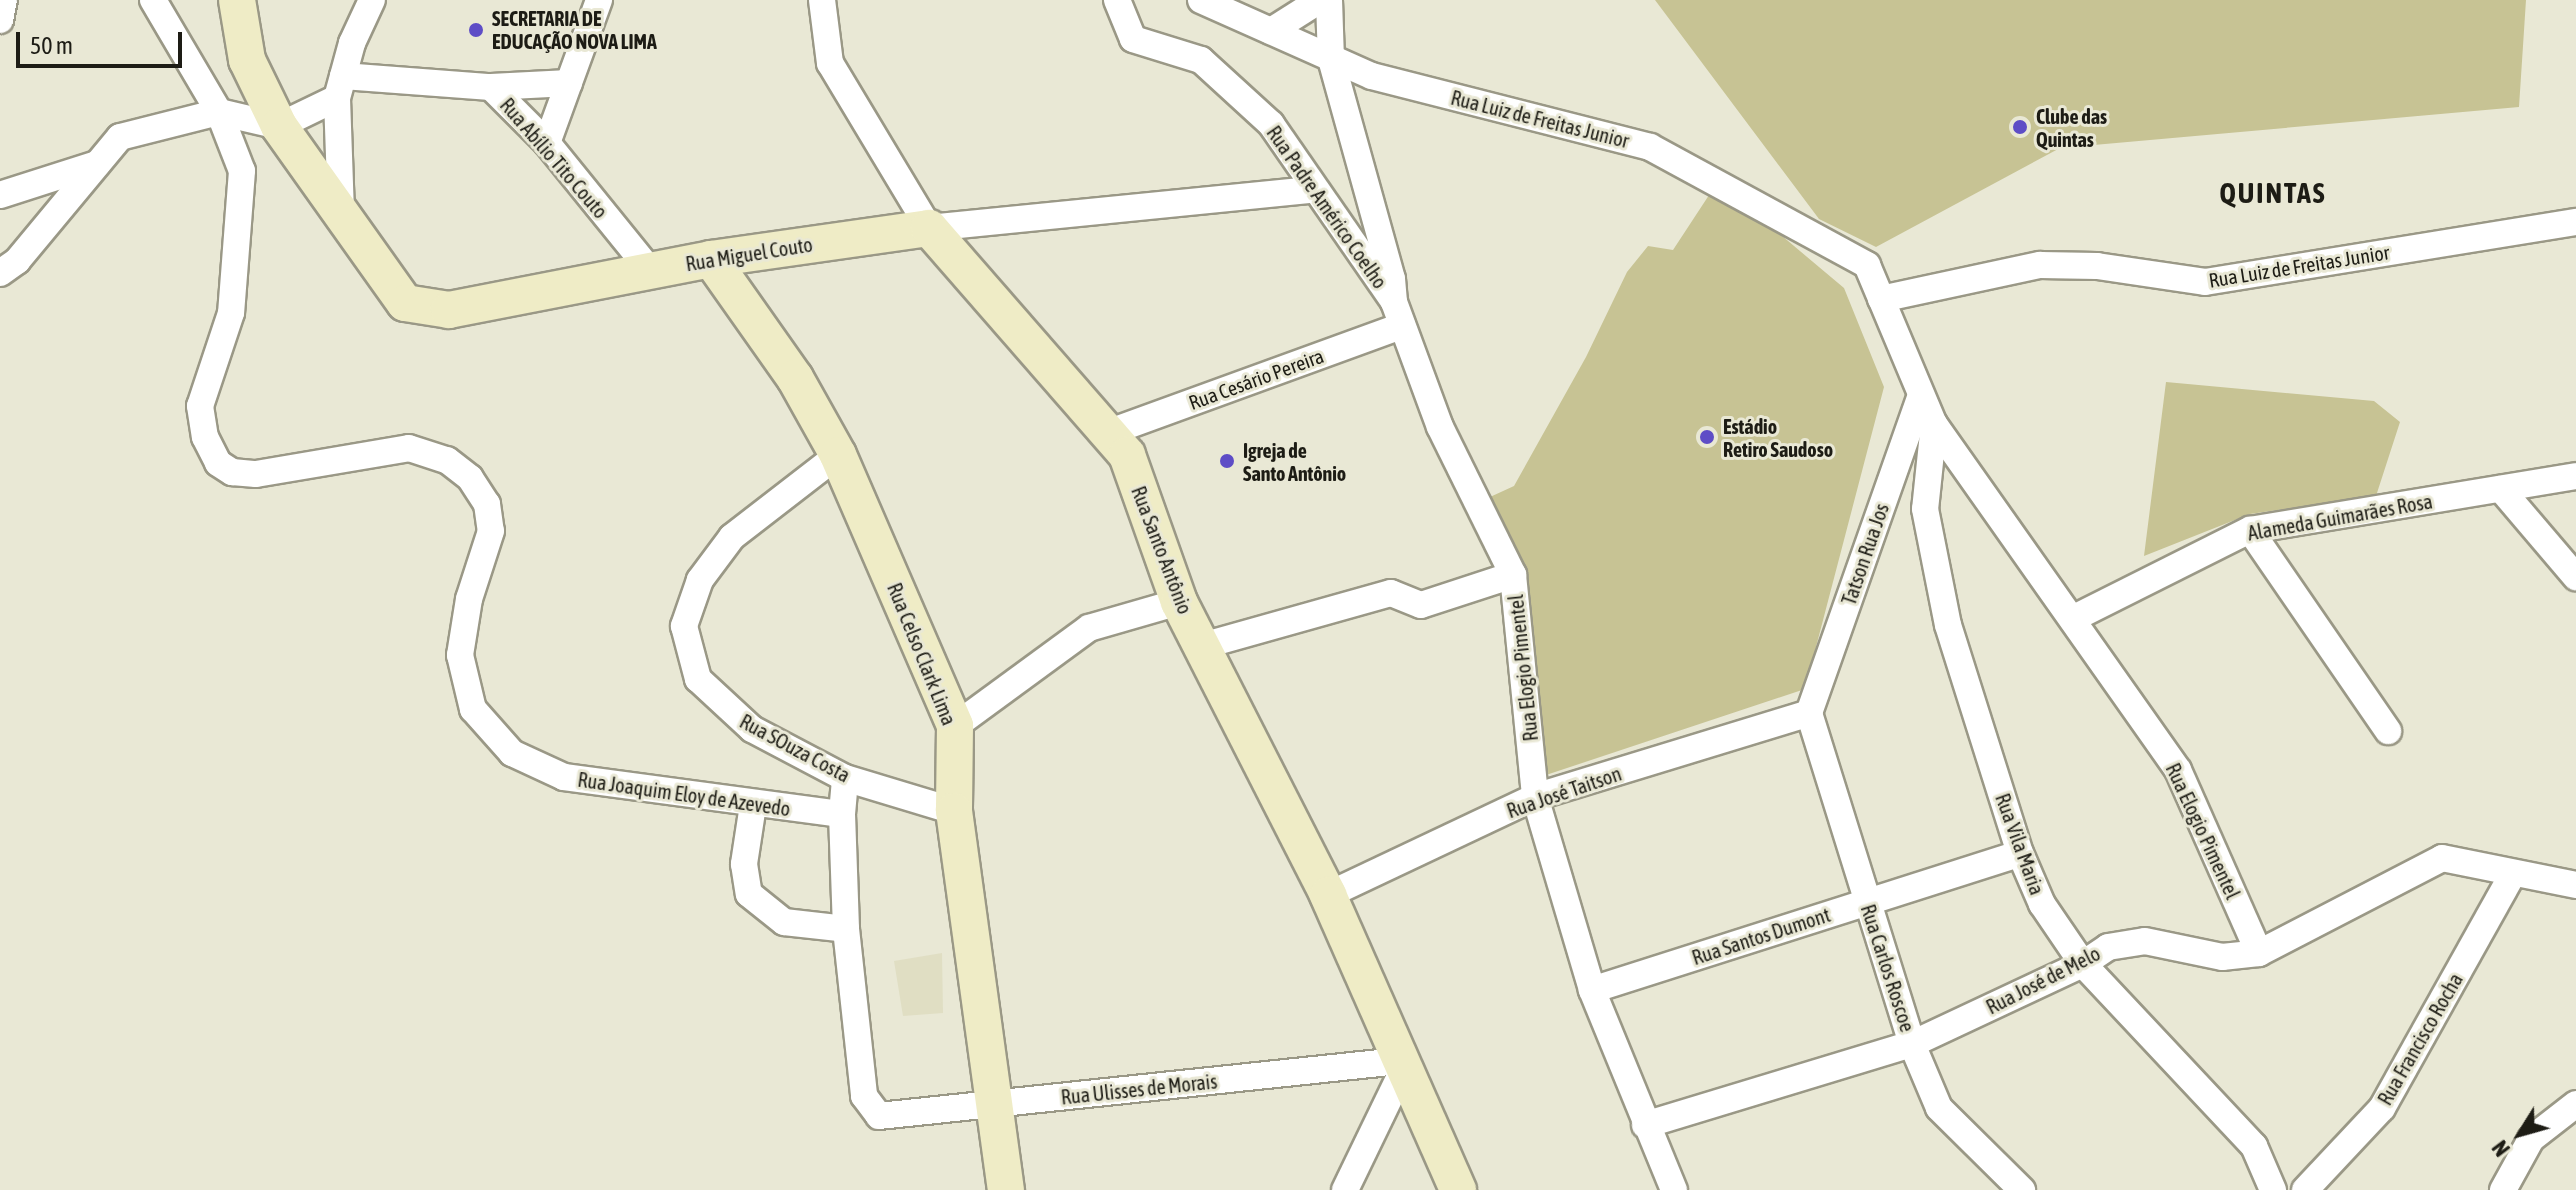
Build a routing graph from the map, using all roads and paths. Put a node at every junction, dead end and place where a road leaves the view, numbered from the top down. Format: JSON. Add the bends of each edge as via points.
{"nodes":[{"id":1,"x":4,"y":0,"type":"edge"},
{"id":2,"x":153,"y":0,"type":"edge"},
{"id":3,"x":237,"y":0,"type":"edge"},
{"id":4,"x":372,"y":0,"type":"edge"},
{"id":5,"x":599,"y":0,"type":"edge"},
{"id":6,"x":822,"y":0,"type":"edge"},
{"id":7,"x":1117,"y":0,"type":"edge"},
{"id":8,"x":1201,"y":0,"type":"edge"},
{"id":9,"x":1320,"y":0,"type":"edge"},
{"id":10,"x":1329,"y":0,"type":"edge"},
{"id":11,"x":1256,"y":18,"type":"edge"},
{"id":12,"x":0,"y":20,"type":"edge"},
{"id":13,"x":1331,"y":59,"type":"junction"},
{"id":14,"x":569,"y":83,"type":"junction"},
{"id":15,"x":340,"y":87,"type":"junction"},
{"id":16,"x":491,"y":87,"type":"junction"},
{"id":17,"x":219,"y":112,"type":"junction"},
{"id":18,"x":279,"y":126,"type":"junction"},
{"id":19,"x":547,"y":143,"type":"junction"},
{"id":20,"x":97,"y":164,"type":"junction"},
{"id":21,"x":1313,"y":190,"type":"junction"},
{"id":22,"x":0,"y":195,"type":"edge"},
{"id":23,"x":341,"y":213,"type":"junction"},
{"id":24,"x":2576,"y":222,"type":"edge"},
{"id":25,"x":929,"y":228,"type":"junction"},
{"id":26,"x":711,"y":259,"type":"junction"},
{"id":27,"x":1867,"y":265,"type":"joint"},
{"id":28,"x":650,"y":270,"type":"junction"},
{"id":29,"x":0,"y":273,"type":"edge"},
{"id":30,"x":1881,"y":299,"type":"junction"},
{"id":31,"x":1398,"y":314,"type":"junction"},
{"id":32,"x":1921,"y":395,"type":"junction"},
{"id":33,"x":1934,"y":424,"type":"junction"},
{"id":34,"x":1110,"y":432,"type":"junction"},
{"id":35,"x":838,"y":455,"type":"junction"},
{"id":36,"x":2576,"y":476,"type":"edge"},
{"id":37,"x":2501,"y":489,"type":"junction"},
{"id":38,"x":2250,"y":530,"type":"junction"},
{"id":39,"x":1513,"y":575,"type":"junction"},
{"id":40,"x":2576,"y":577,"type":"edge"},
{"id":41,"x":1179,"y":602,"type":"junction"},
{"id":42,"x":2074,"y":618,"type":"junction"},
{"id":43,"x":1202,"y":646,"type":"junction"},
{"id":44,"x":1809,"y":713,"type":"junction"},
{"id":45,"x":955,"y":726,"type":"junction"},
{"id":46,"x":2388,"y":731,"type":"dead end"},
{"id":47,"x":845,"y":778,"type":"junction"},
{"id":48,"x":1535,"y":797,"type":"junction"},
{"id":49,"x":753,"y":805,"type":"junction"},
{"id":50,"x":954,"y":811,"type":"junction"},
{"id":51,"x":842,"y":814,"type":"junction"},
{"id":52,"x":2020,"y":853,"type":"junction"},
{"id":53,"x":2513,"y":874,"type":"junction"},
{"id":54,"x":2576,"y":885,"type":"edge"},
{"id":55,"x":1328,"y":895,"type":"junction"},
{"id":56,"x":1867,"y":903,"type":"junction"},
{"id":57,"x":846,"y":929,"type":"junction"},
{"id":58,"x":2259,"y":953,"type":"junction"},
{"id":59,"x":2083,"y":964,"type":"junction"},
{"id":60,"x":1592,"y":990,"type":"junction"},
{"id":61,"x":1912,"y":1044,"type":"junction"},
{"id":62,"x":1401,"y":1066,"type":"junction"},
{"id":63,"x":995,"y":1104,"type":"junction"},
{"id":64,"x":2576,"y":1104,"type":"edge"},
{"id":65,"x":1645,"y":1125,"type":"junction"},
{"id":66,"x":1006,"y":1190,"type":"edge"},
{"id":67,"x":1345,"y":1190,"type":"edge"},
{"id":68,"x":1458,"y":1190,"type":"edge"},
{"id":69,"x":1674,"y":1190,"type":"edge"},
{"id":70,"x":2022,"y":1190,"type":"edge"},
{"id":71,"x":2273,"y":1190,"type":"edge"},
{"id":72,"x":2305,"y":1190,"type":"edge"},
{"id":73,"x":2503,"y":1190,"type":"edge"}],
"edges":[{"from":1,"to":12,"type":"street"},
{"from":2,"to":17,"type":"street"},
{"from":3,"to":18,"type":"street","name":"Rua Miguel Couto","via":[[247,60]]},
{"from":4,"to":15,"type":"street"},
{"from":5,"to":14,"type":"street"},
{"from":6,"to":25,"type":"street","name":"Rua Santo Antônio","via":[[830,63]]},
{"from":7,"to":21,"type":"street","name":"Rua Padre Américo Coelho","via":[[1133,39],[1201,60],[1271,124]]},
{"from":8,"to":11,"type":"street","name":"Rua Luiz de Freitas Junior"},
{"from":9,"to":11,"type":"street"},
{"from":10,"to":13,"type":"street","name":"Rua Elogio Pimentel"},
{"from":11,"to":13,"type":"street","name":"Rua Luiz de Freitas Junior"},
{"from":13,"to":27,"type":"street","name":"Rua Luiz de Freitas Junior","via":[[1372,76],[1650,147]]},
{"from":13,"to":31,"type":"street","name":"Rua Elogio Pimentel"},
{"from":14,"to":16,"type":"street"},
{"from":14,"to":19,"type":"street"},
{"from":15,"to":16,"type":"street","name":"Rua Abílio Tito Couto"},
{"from":15,"to":18,"type":"street"},
{"from":15,"to":23,"type":"street"},
{"from":16,"to":19,"type":"street","name":"Rua Abílio Tito Couto"},
{"from":17,"to":18,"type":"street"},
{"from":17,"to":20,"type":"street","via":[[120,137]]},
{"from":17,"to":49,"type":"street","name":"Rua Joaquim Eloy de Azevedo","via":[[242,171],[231,313],[200,406],[205,437],[218,463],[232,472],[256,474],[409,448],[447,460],[470,478],[487,504],[491,531],[469,599],[460,655],[473,709],[512,753],[564,777]]},
{"from":18,"to":23,"type":"street","name":"Rua Miguel Couto"},
{"from":19,"to":28,"type":"street","name":"Rua Abílio Tito Couto"},
{"from":20,"to":22,"type":"street"},
{"from":20,"to":29,"type":"street","via":[[17,261]]},
{"from":21,"to":25,"type":"street","name":"Rua Miguel Couto"},
{"from":21,"to":31,"type":"street","name":"Rua Padre Américo Coelho"},
{"from":23,"to":28,"type":"street","name":"Rua Miguel Couto","via":[[405,303],[449,310]]},
{"from":24,"to":30,"type":"street","name":"Rua Luiz de Freitas Junior","via":[[2205,282],[2097,266],[2040,265]]},
{"from":25,"to":26,"type":"street","name":"Rua Miguel Couto"},
{"from":25,"to":34,"type":"street","name":"Rua Santo Antônio"},
{"from":26,"to":28,"type":"street","name":"Rua Miguel Couto"},
{"from":26,"to":35,"type":"street","name":"Rua Celso Clark Lima","via":[[795,378]]},
{"from":27,"to":30,"type":"street","name":"Rua Elogio Pimentel"},
{"from":30,"to":32,"type":"street","name":"Rua Elogio Pimentel"},
{"from":31,"to":34,"type":"street","name":"Rua Cesário Pereira"},
{"from":31,"to":39,"type":"street","name":"Rua Elogio Pimentel","via":[[1440,427]]},
{"from":32,"to":33,"type":"street","name":"Rua Elogio Pimentel"},
{"from":32,"to":44,"type":"street","name":"Tatson Rua Jos"},
{"from":33,"to":42,"type":"street","name":"Rua Elogio Pimentel"},
{"from":33,"to":52,"type":"street","name":"Rua Vila Maria","via":[[1925,509],[1948,625]]},
{"from":34,"to":41,"type":"street","name":"Rua Santo Antônio","via":[[1127,455]]},
{"from":35,"to":45,"type":"street","name":"Rua Celso Clark Lima"},
{"from":35,"to":47,"type":"street","name":"Rua SOuza Costa","via":[[732,537],[700,580],[684,626],[698,679],[723,707],[752,729]]},
{"from":36,"to":37,"type":"street","name":"Alameda Guimarães Rosa"},
{"from":37,"to":38,"type":"street","name":"Alameda Guimarães Rosa"},
{"from":37,"to":40,"type":"street"},
{"from":38,"to":42,"type":"street","name":"Alameda Guimarães Rosa"},
{"from":38,"to":46,"type":"street"},
{"from":39,"to":43,"type":"street","via":[[1421,605],[1391,593]]},
{"from":39,"to":48,"type":"street","name":"Rua Elogio Pimentel"},
{"from":41,"to":43,"type":"street","name":"Rua Santo Antônio"},
{"from":41,"to":45,"type":"street","via":[[1089,628]]},
{"from":42,"to":58,"type":"street","name":"Rua Elogio Pimentel","via":[[2178,770]]},
{"from":43,"to":55,"type":"street","name":"Rua Santo Antônio"},
{"from":44,"to":48,"type":"street","name":"Rua José Taitson"},
{"from":44,"to":56,"type":"street","name":"Rua Carlos Roscoe"},
{"from":45,"to":50,"type":"street","name":"Rua Celso Clark Lima"},
{"from":47,"to":50,"type":"street","name":"Rua SOuza Costa"},
{"from":47,"to":51,"type":"street"},
{"from":48,"to":55,"type":"street","name":"Rua José Taitson"},
{"from":48,"to":60,"type":"street","name":"Rua Elogio Pimentel"},
{"from":49,"to":51,"type":"street","name":"Rua Joaquim Eloy de Azevedo"},
{"from":49,"to":57,"type":"street","via":[[744,864],[749,894],[784,922]]},
{"from":50,"to":63,"type":"street","name":"Rua Celso Clark Lima"},
{"from":51,"to":57,"type":"street"},
{"from":52,"to":56,"type":"street","name":"Rua Santos Dumont"},
{"from":52,"to":59,"type":"street","name":"Rua Vila Maria","via":[[2042,904]]},
{"from":53,"to":54,"type":"street","name":"Rua José de Melo"},
{"from":53,"to":58,"type":"street","name":"Rua José de Melo","via":[[2442,858]]},
{"from":53,"to":72,"type":"street","name":"Rua Francisco Rocha","via":[[2382,1108]]},
{"from":55,"to":62,"type":"street","name":"Rua Santo Antônio"},
{"from":56,"to":60,"type":"street","name":"Rua Santos Dumont"},
{"from":56,"to":61,"type":"street","name":"Rua Carlos Roscoe"},
{"from":57,"to":63,"type":"street","name":"Rua Ulisses de Morais","via":[[864,1096],[879,1116]]},
{"from":58,"to":59,"type":"street","name":"Rua José de Melo","via":[[2222,957],[2145,941],[2108,947]]},
{"from":59,"to":61,"type":"street","name":"Rua José de Melo"},
{"from":59,"to":71,"type":"street","name":"Rua Vila Maria","via":[[2254,1146]]},
{"from":60,"to":65,"type":"street","name":"Rua Elogio Pimentel"},
{"from":61,"to":65,"type":"street","name":"Rua José de Melo"},
{"from":61,"to":70,"type":"street","name":"Rua Carlos Roscoe","via":[[1939,1108]]},
{"from":62,"to":63,"type":"street","name":"Rua Ulisses de Morais"},
{"from":62,"to":67,"type":"street"},
{"from":62,"to":68,"type":"street","name":"Rua Santo Antônio"},
{"from":63,"to":66,"type":"street","name":"Rua Celso Clark Lima"},
{"from":64,"to":73,"type":"street","via":[[2531,1139]]},
{"from":65,"to":69,"type":"street","name":"Rua Elogio Pimentel"}]}
